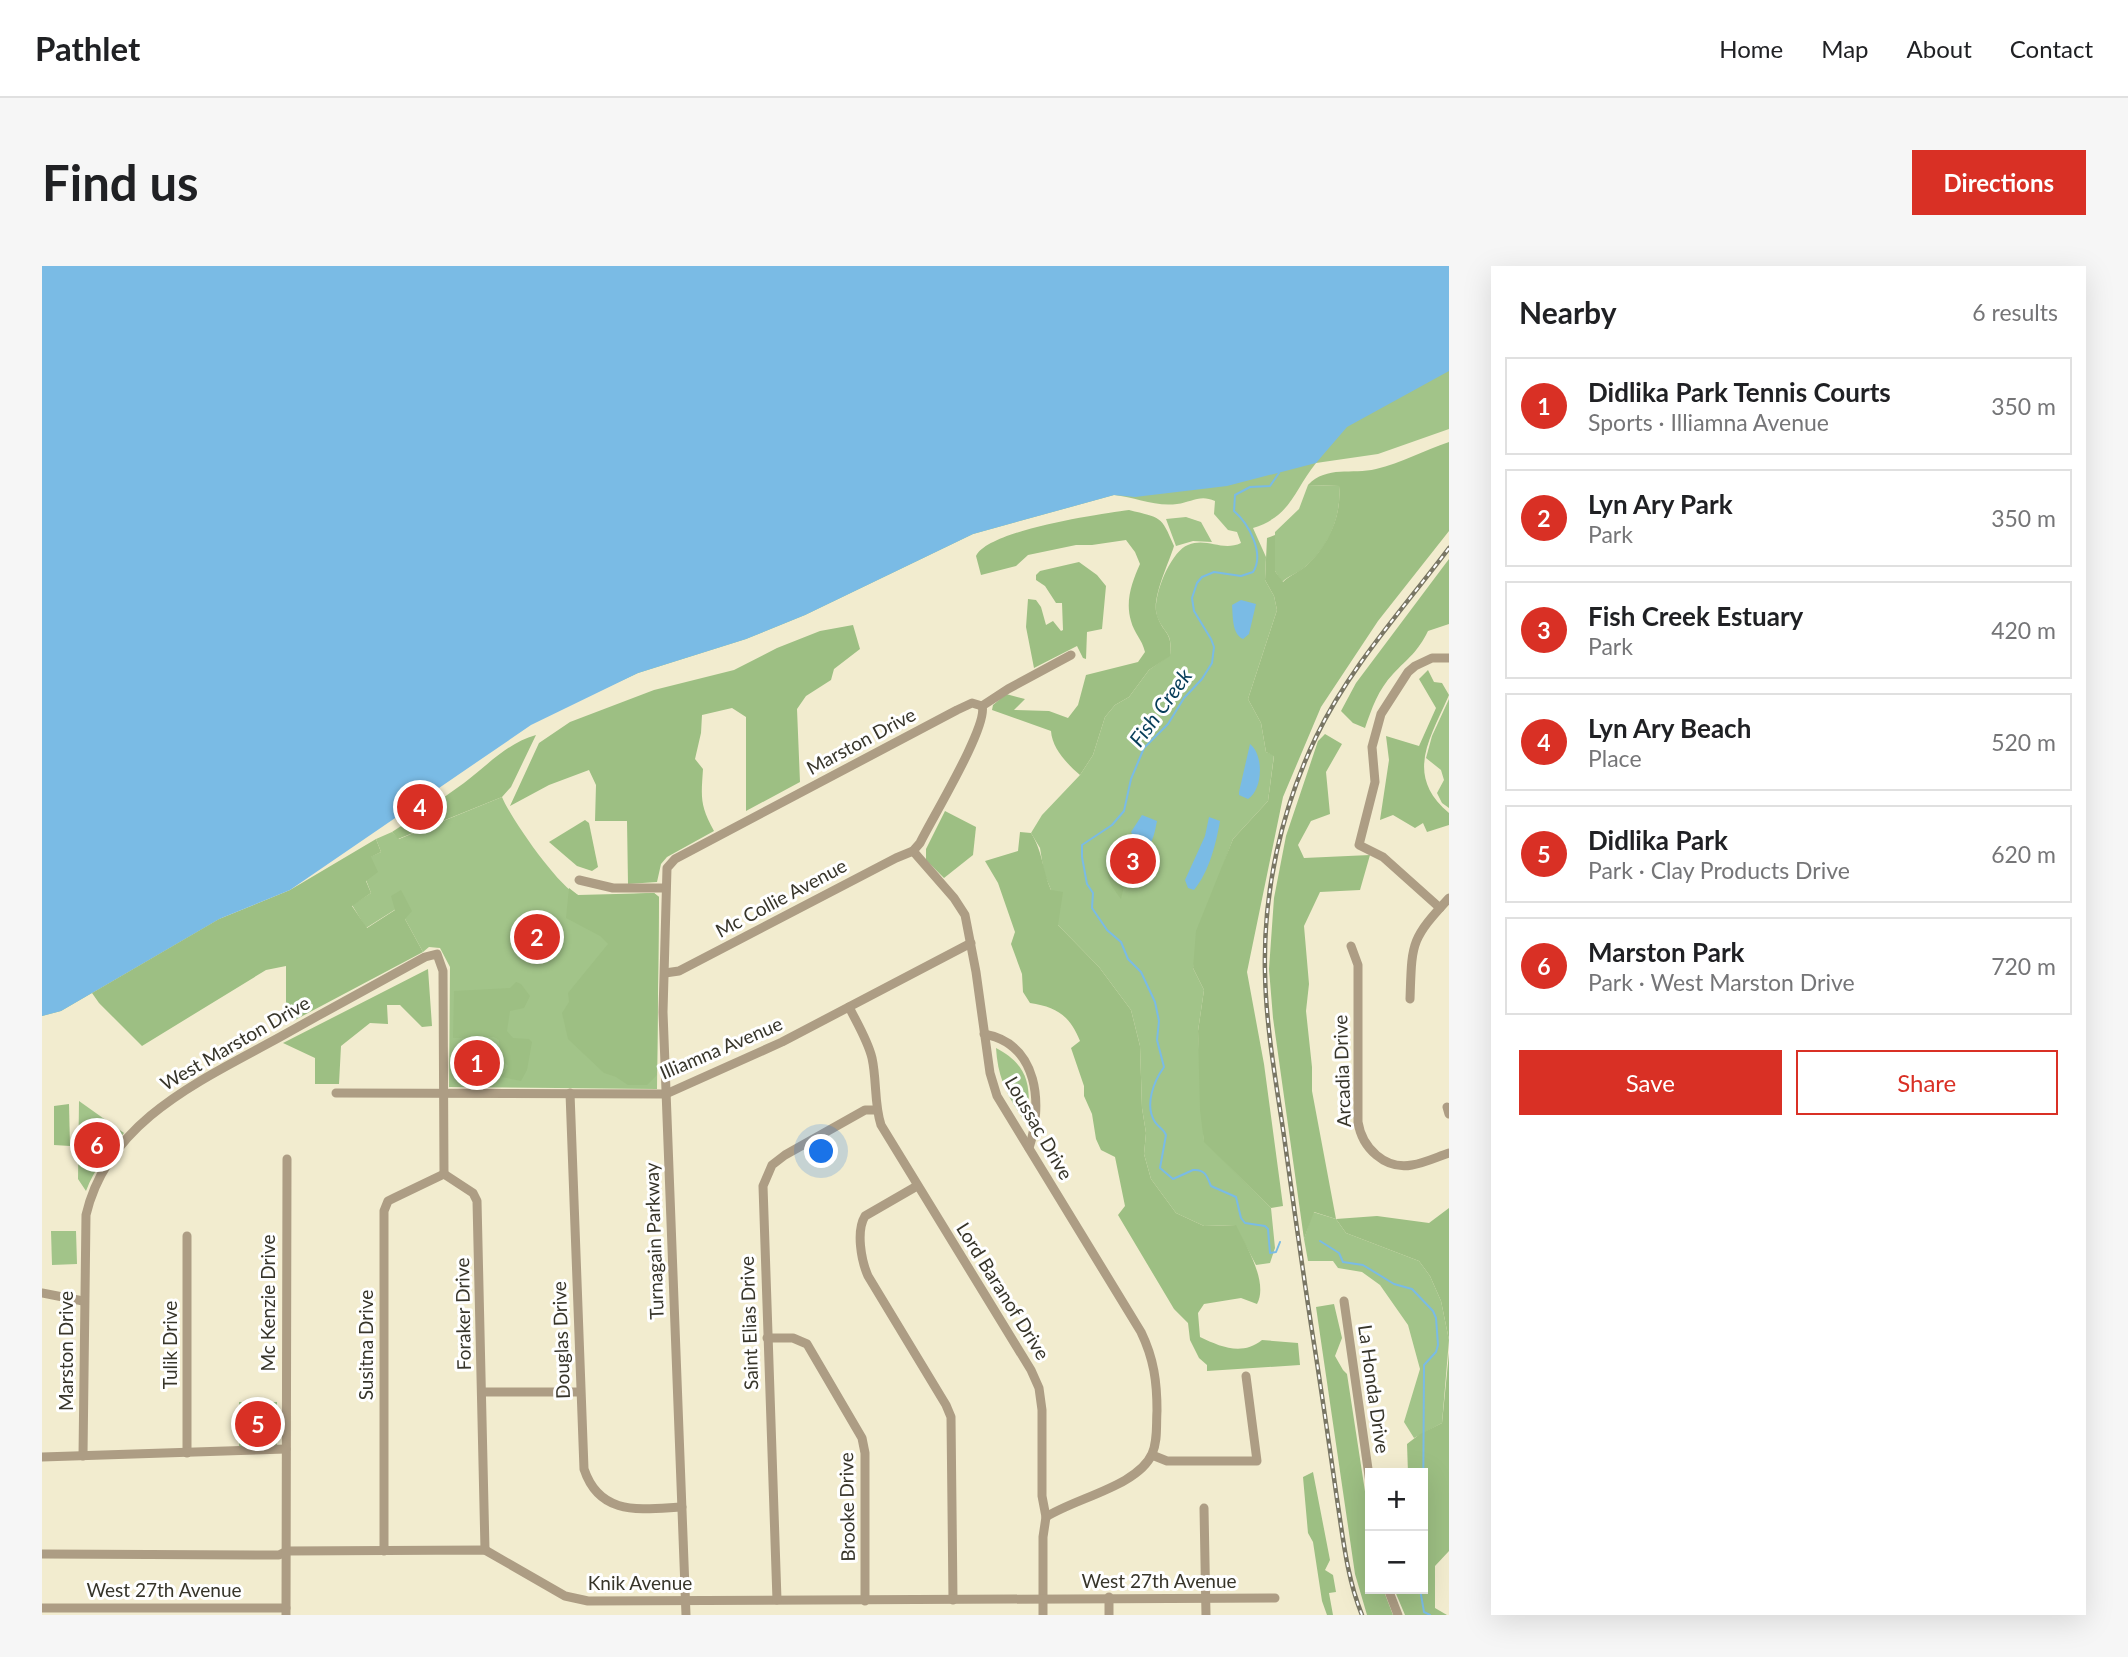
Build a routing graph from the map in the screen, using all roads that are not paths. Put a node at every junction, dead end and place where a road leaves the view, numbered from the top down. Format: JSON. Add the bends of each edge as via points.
{"nodes":[{"id":1,"x":1071,"y":655,"type":"dead end"},
{"id":2,"x":1449,"y":658,"type":"edge"},
{"id":3,"x":982,"y":706,"type":"junction"},
{"id":4,"x":913,"y":851,"type":"junction"},
{"id":5,"x":668,"y":865,"type":"joint"},
{"id":6,"x":579,"y":880,"type":"dead end"},
{"id":7,"x":665,"y":888,"type":"junction"},
{"id":8,"x":1449,"y":898,"type":"edge"},
{"id":9,"x":1440,"y":908,"type":"junction"},
{"id":10,"x":971,"y":943,"type":"junction"},
{"id":11,"x":1351,"y":946,"type":"dead end"},
{"id":12,"x":665,"y":973,"type":"junction"},
{"id":13,"x":1410,"y":999,"type":"dead end"},
{"id":14,"x":849,"y":1007,"type":"junction"},
{"id":15,"x":984,"y":1034,"type":"junction"},
{"id":16,"x":336,"y":1093,"type":"dead end"},
{"id":17,"x":443,"y":1093,"type":"junction"},
{"id":18,"x":570,"y":1093,"type":"junction"},
{"id":19,"x":666,"y":1094,"type":"junction"},
{"id":20,"x":876,"y":1110,"type":"junction"},
{"id":21,"x":1029,"y":1148,"type":"junction"},
{"id":22,"x":1449,"y":1153,"type":"edge"},
{"id":23,"x":286,"y":1159,"type":"dead end"},
{"id":24,"x":444,"y":1174,"type":"junction"},
{"id":25,"x":917,"y":1186,"type":"junction"},
{"id":26,"x":187,"y":1236,"type":"dead end"},
{"id":27,"x":84,"y":1246,"type":"joint"},
{"id":28,"x":42,"y":1293,"type":"edge"},
{"id":29,"x":83,"y":1301,"type":"junction"},
{"id":30,"x":1344,"y":1301,"type":"dead end"},
{"id":31,"x":767,"y":1338,"type":"junction"},
{"id":32,"x":1246,"y":1377,"type":"dead end"},
{"id":33,"x":482,"y":1392,"type":"junction"},
{"id":34,"x":580,"y":1392,"type":"junction"},
{"id":35,"x":286,"y":1449,"type":"junction"},
{"id":36,"x":187,"y":1453,"type":"junction"},
{"id":37,"x":1152,"y":1455,"type":"junction"},
{"id":38,"x":83,"y":1456,"type":"junction"},
{"id":39,"x":42,"y":1457,"type":"edge"},
{"id":40,"x":1368,"y":1468,"type":"edge"},
{"id":41,"x":682,"y":1507,"type":"junction"},
{"id":42,"x":1204,"y":1508,"type":"dead end"},
{"id":43,"x":1046,"y":1517,"type":"junction"},
{"id":44,"x":485,"y":1550,"type":"junction"},
{"id":45,"x":287,"y":1551,"type":"junction"},
{"id":46,"x":384,"y":1551,"type":"junction"},
{"id":47,"x":42,"y":1554,"type":"edge"},
{"id":48,"x":1390,"y":1594,"type":"edge"},
{"id":49,"x":1109,"y":1597,"type":"junction"},
{"id":50,"x":1206,"y":1598,"type":"junction"},
{"id":51,"x":1275,"y":1598,"type":"dead end"},
{"id":52,"x":777,"y":1600,"type":"junction"},
{"id":53,"x":953,"y":1600,"type":"junction"},
{"id":54,"x":1042,"y":1600,"type":"junction"},
{"id":55,"x":685,"y":1601,"type":"junction"},
{"id":56,"x":864,"y":1601,"type":"junction"},
{"id":57,"x":42,"y":1608,"type":"edge"},
{"id":58,"x":286,"y":1611,"type":"edge"},
{"id":59,"x":134,"y":1612,"type":"edge"},
{"id":60,"x":686,"y":1615,"type":"edge"},
{"id":61,"x":1042,"y":1615,"type":"edge"},
{"id":62,"x":1109,"y":1615,"type":"edge"},
{"id":63,"x":1206,"y":1615,"type":"edge"},
{"id":64,"x":1398,"y":1615,"type":"edge"}],
"edges":[{"from":1,"to":3,"type":"street","name":"Marston Drive"},
{"from":2,"to":9,"type":"street","via":[[1415,666],[1381,714],[1373,747],[1375,782],[1359,845],[1383,857]]},
{"from":3,"to":4,"type":"street","via":[[984,717],[961,768]]},
{"from":3,"to":5,"type":"street","name":"Marston Drive","via":[[972,704],[957,710]]},
{"from":4,"to":10,"type":"street","name":"Loussac Drive","via":[[960,905]]},
{"from":4,"to":12,"type":"street","name":"Mc Collie Avenue","via":[[679,971]]},
{"from":5,"to":7,"type":"street","name":"Turnagain Parkway"},
{"from":6,"to":7,"type":"street","via":[[613,888]]},
{"from":7,"to":12,"type":"street","name":"Turnagain Parkway"},
{"from":8,"to":9,"type":"street"},
{"from":9,"to":13,"type":"street","via":[[1414,944]]},
{"from":10,"to":14,"type":"street","name":"Illiamna Avenue"},
{"from":10,"to":15,"type":"street","name":"Loussac Drive"},
{"from":11,"to":22,"type":"street","name":"Arcadia Drive","via":[[1358,965],[1358,1122],[1362,1137],[1376,1155],[1398,1165]]},
{"from":12,"to":19,"type":"street","name":"Turnagain Parkway"},
{"from":14,"to":19,"type":"street","name":"Illiamna Avenue"},
{"from":14,"to":20,"type":"street","name":"Lord Baranof Drive","via":[[872,1059]]},
{"from":15,"to":21,"type":"street","name":"Loussac Drive","via":[[997,1097]]},
{"from":15,"to":21,"type":"street","via":[[1004,1041],[1031,1071],[1035,1128]]},
{"from":16,"to":17,"type":"street","name":"Illiamna Avenue"},
{"from":17,"to":18,"type":"street","name":"Illiamna Avenue"},
{"from":17,"to":24,"type":"street"},
{"from":17,"to":27,"type":"street","name":"West Marston Drive","via":[[443,971],[438,954],[203,1079],[153,1113],[120,1144],[91,1192]]},
{"from":18,"to":19,"type":"street","name":"Illiamna Avenue"},
{"from":18,"to":34,"type":"street","name":"Douglas Drive"},
{"from":19,"to":41,"type":"street","name":"Turnagain Parkway"},
{"from":20,"to":25,"type":"street","name":"Lord Baranof Drive"},
{"from":20,"to":31,"type":"street","name":"Saint Elias Drive","via":[[866,1110],[785,1155],[768,1172],[762,1193]]},
{"from":21,"to":37,"type":"street","name":"Loussac Drive","via":[[1147,1343],[1157,1382]]},
{"from":23,"to":35,"type":"street","name":"Mc Kenzie Drive"},
{"from":24,"to":33,"type":"street","name":"Foraker Drive","via":[[477,1201]]},
{"from":24,"to":46,"type":"street","name":"Susitna Drive","via":[[394,1198],[384,1210]]},
{"from":25,"to":43,"type":"street","name":"Lord Baranof Drive","via":[[1039,1388]]},
{"from":25,"to":53,"type":"street","via":[[863,1220],[863,1259],[868,1276],[951,1417]]},
{"from":26,"to":36,"type":"street","name":"Tulik Drive"},
{"from":27,"to":29,"type":"street","name":"Marston Drive"},
{"from":28,"to":29,"type":"street"},
{"from":29,"to":38,"type":"street","name":"Marston Drive"},
{"from":30,"to":40,"type":"street","name":"La Honda Drive"},
{"from":31,"to":52,"type":"street","name":"Saint Elias Drive"},
{"from":31,"to":56,"type":"street","name":"Brooke Drive","via":[[793,1338],[807,1345],[862,1438]]},
{"from":32,"to":37,"type":"street","via":[[1258,1461],[1167,1461]]},
{"from":33,"to":34,"type":"street"},
{"from":33,"to":44,"type":"street","name":"Foraker Drive"},
{"from":34,"to":41,"type":"street","name":"Douglas Drive","via":[[584,1469],[595,1490],[623,1508]]},
{"from":35,"to":36,"type":"street"},
{"from":35,"to":45,"type":"street","name":"Mc Kenzie Drive"},
{"from":36,"to":38,"type":"street"},
{"from":37,"to":43,"type":"street","via":[[1132,1477]]},
{"from":38,"to":39,"type":"street"},
{"from":41,"to":55,"type":"street","name":"Turnagain Parkway"},
{"from":42,"to":50,"type":"street"},
{"from":43,"to":54,"type":"street","name":"Lord Baranof Drive"},
{"from":44,"to":46,"type":"street","name":"Knik Avenue"},
{"from":44,"to":55,"type":"street","name":"Knik Avenue","via":[[572,1599]]},
{"from":45,"to":46,"type":"street","name":"Knik Avenue"},
{"from":45,"to":47,"type":"street","name":"Knik Avenue","via":[[279,1555]]},
{"from":45,"to":58,"type":"street","name":"Mc Kenzie Drive"},
{"from":48,"to":64,"type":"street"},
{"from":49,"to":50,"type":"street","name":"West 27th Avenue"},
{"from":49,"to":54,"type":"street","name":"West 27th Avenue"},
{"from":49,"to":62,"type":"street"},
{"from":50,"to":51,"type":"street","name":"West 27th Avenue"},
{"from":50,"to":63,"type":"street"},
{"from":52,"to":55,"type":"street","name":"Knik Avenue"},
{"from":52,"to":56,"type":"street","name":"Knik Avenue"},
{"from":53,"to":54,"type":"street","name":"Knik Avenue"},
{"from":53,"to":56,"type":"street","name":"Knik Avenue"},
{"from":54,"to":61,"type":"street","name":"Lord Baranof Drive"},
{"from":55,"to":60,"type":"street","name":"Turnagain Parkway"},
{"from":57,"to":59,"type":"street","name":"West 27th Avenue"},
{"from":58,"to":59,"type":"street","name":"West 27th Avenue"}]}
